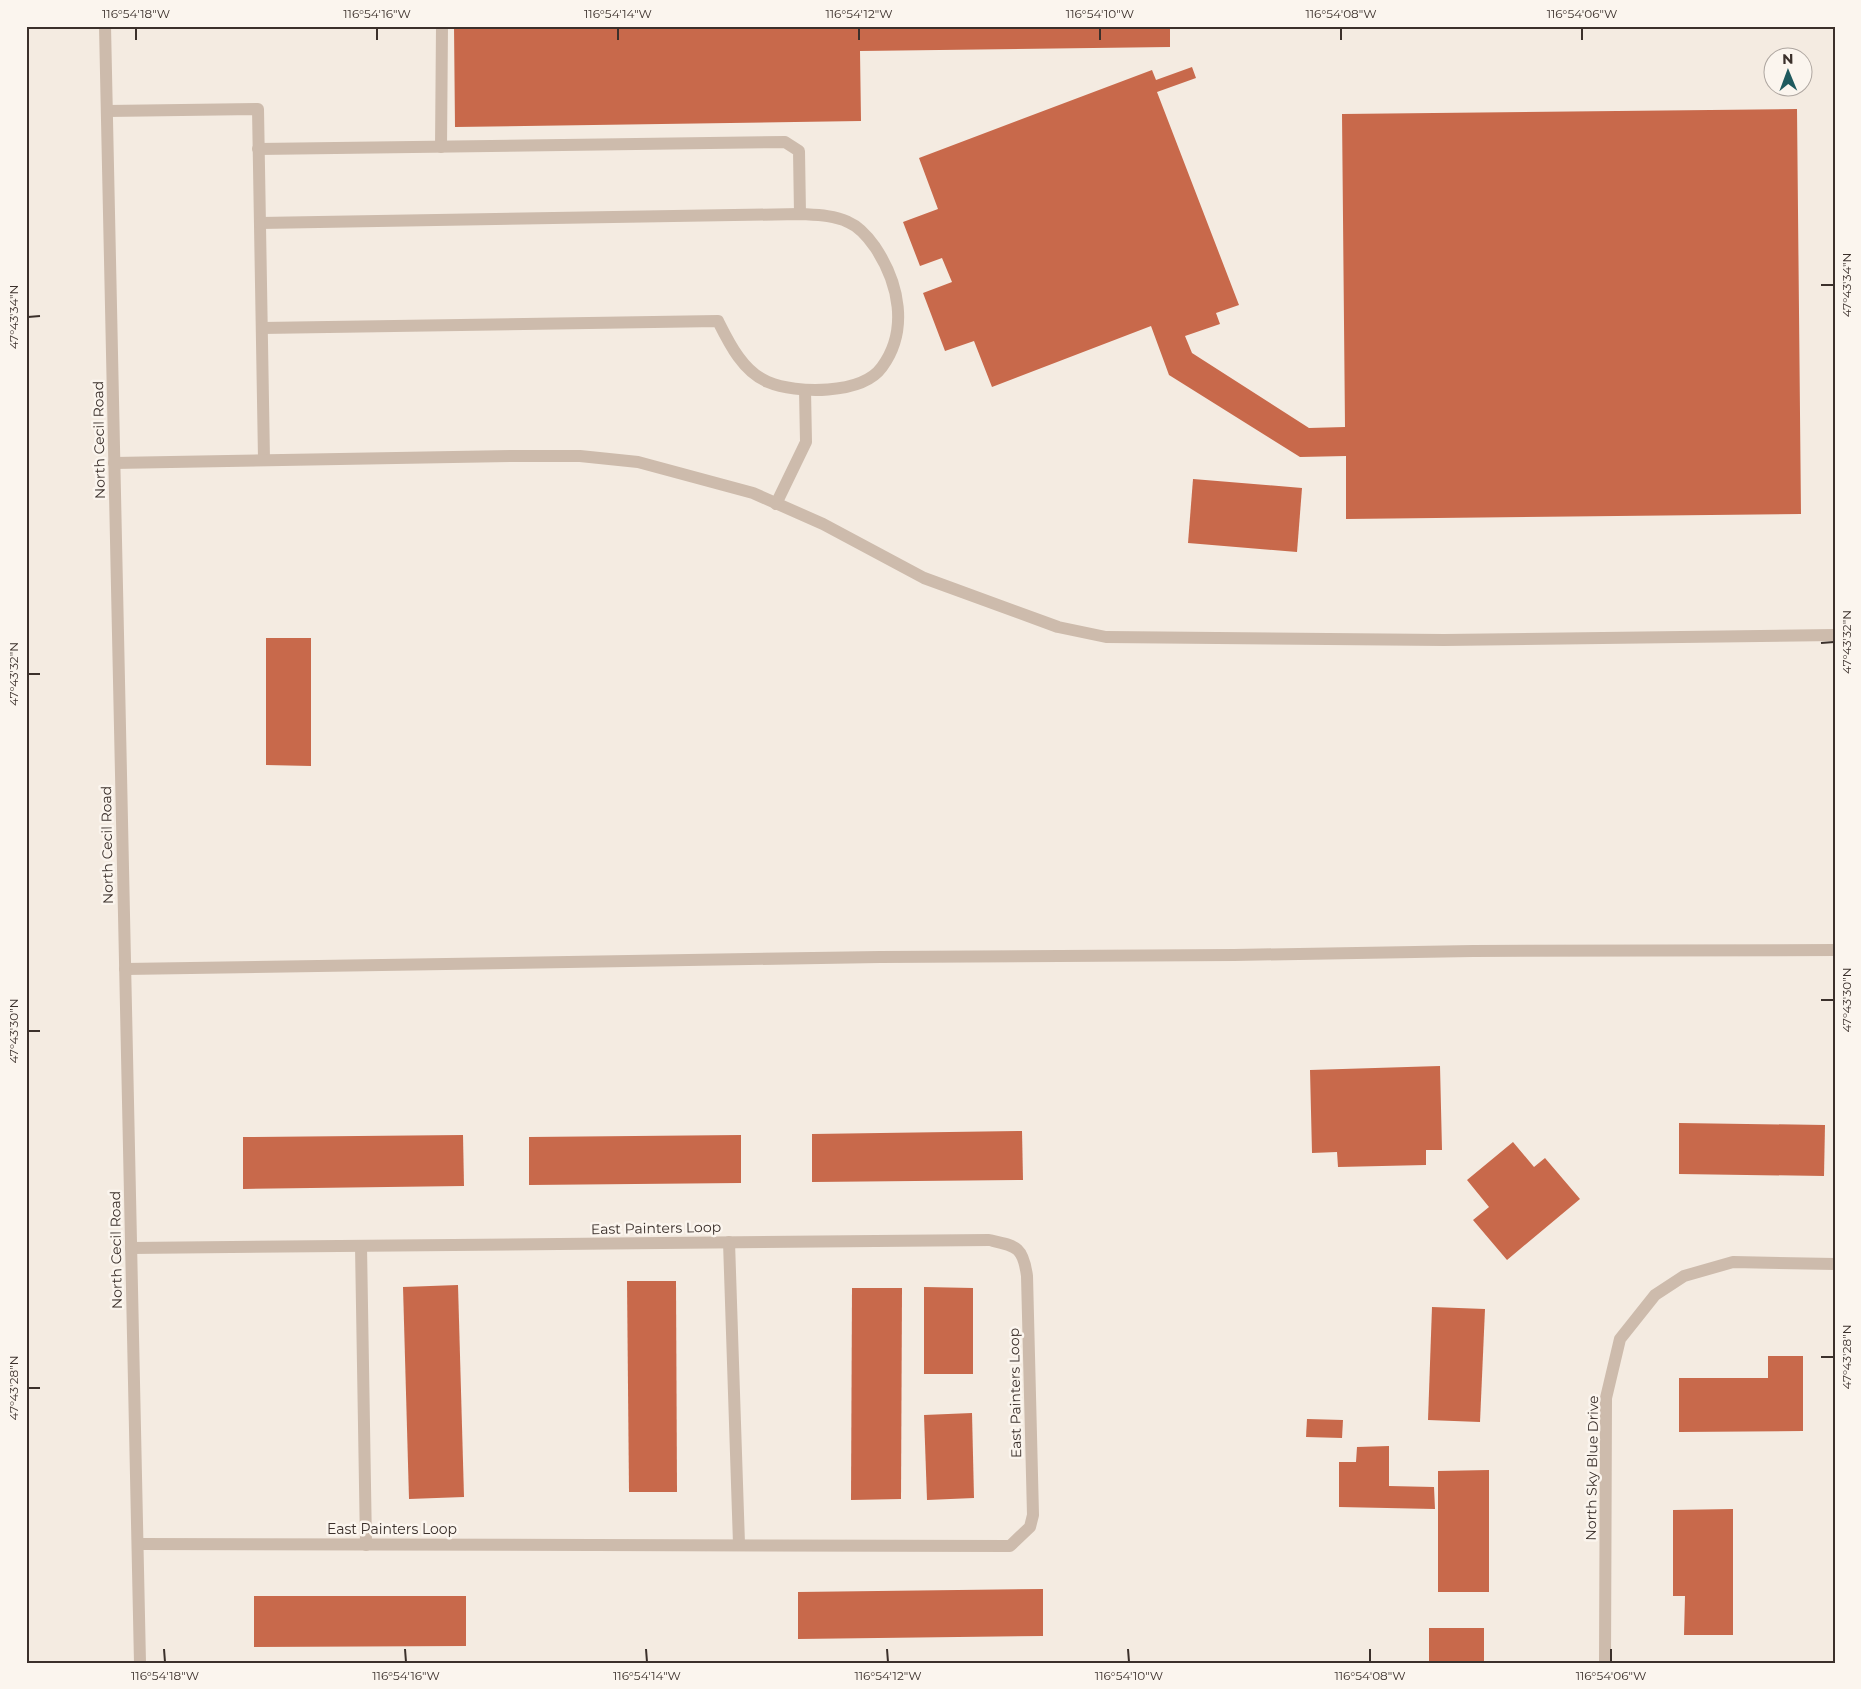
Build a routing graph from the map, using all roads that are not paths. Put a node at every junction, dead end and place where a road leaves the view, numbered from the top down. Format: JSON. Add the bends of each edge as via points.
{"nodes":[{"id":1,"x":105,"y":26,"type":"edge"},
{"id":2,"x":442,"y":26,"type":"edge"},
{"id":3,"x":107,"y":112,"type":"junction"},
{"id":4,"x":441,"y":147,"type":"junction"},
{"id":5,"x":258,"y":149,"type":"junction"},
{"id":6,"x":800,"y":214,"type":"junction"},
{"id":7,"x":260,"y":223,"type":"junction"},
{"id":8,"x":262,"y":328,"type":"junction"},
{"id":9,"x":805,"y":390,"type":"junction"},
{"id":10,"x":264,"y":459,"type":"junction"},
{"id":11,"x":114,"y":463,"type":"junction"},
{"id":12,"x":776,"y":504,"type":"junction"},
{"id":13,"x":1835,"y":635,"type":"edge"},
{"id":14,"x":1835,"y":950,"type":"edge"},
{"id":15,"x":125,"y":969,"type":"junction"},
{"id":16,"x":729,"y":1242,"type":"junction"},
{"id":17,"x":361,"y":1246,"type":"junction"},
{"id":18,"x":131,"y":1248,"type":"junction"},
{"id":19,"x":1835,"y":1264,"type":"edge"},
{"id":20,"x":138,"y":1544,"type":"junction"},
{"id":21,"x":739,"y":1544,"type":"junction"},
{"id":22,"x":366,"y":1545,"type":"junction"},
{"id":23,"x":140,"y":1663,"type":"edge"},
{"id":24,"x":1605,"y":1663,"type":"edge"}],
"edges":[{"from":1,"to":3,"type":"street","name":"North Cecil Road"},
{"from":2,"to":4,"type":"street"},
{"from":3,"to":5,"type":"street","via":[[258,110]]},
{"from":3,"to":11,"type":"street","name":"North Cecil Road"},
{"from":4,"to":5,"type":"street"},
{"from":4,"to":6,"type":"street","via":[[785,142],[798,151]]},
{"from":5,"to":7,"type":"street"},
{"from":6,"to":7,"type":"street"},
{"from":6,"to":9,"type":"street","via":[[830,216],[849,222],[866,234],[894,282],[899,314],[896,341],[881,369],[859,383],[832,390]]},
{"from":7,"to":8,"type":"street"},
{"from":8,"to":9,"type":"street","via":[[718,321],[746,365],[767,382]]},
{"from":8,"to":10,"type":"street"},
{"from":9,"to":12,"type":"street","via":[[806,442]]},
{"from":10,"to":11,"type":"street"},
{"from":10,"to":12,"type":"street","via":[[580,456],[638,462],[677,471],[753,493]]},
{"from":11,"to":15,"type":"street","name":"North Cecil Road"},
{"from":12,"to":13,"type":"street","via":[[823,524],[924,578],[1058,627],[1106,637],[1444,640]]},
{"from":14,"to":15,"type":"street","via":[[1473,950]]},
{"from":15,"to":18,"type":"street","name":"North Cecil Road"},
{"from":16,"to":17,"type":"street","name":"East Painters Loop"},
{"from":16,"to":21,"type":"street"},
{"from":16,"to":21,"type":"street","name":"East Painters Loop","via":[[989,1240],[1016,1246],[1025,1258],[1027,1276],[1033,1515],[1030,1527],[1010,1546]]},
{"from":17,"to":18,"type":"street","name":"East Painters Loop"},
{"from":17,"to":22,"type":"street"},
{"from":18,"to":20,"type":"street","name":"North Cecil Road"},
{"from":19,"to":24,"type":"street","name":"North Sky Blue Drive","via":[[1733,1262],[1684,1276],[1655,1295],[1620,1339],[1606,1398]]},
{"from":20,"to":22,"type":"street","name":"East Painters Loop"},
{"from":20,"to":23,"type":"street","name":"North Cecil Road"},
{"from":21,"to":22,"type":"street","name":"East Painters Loop"}]}
